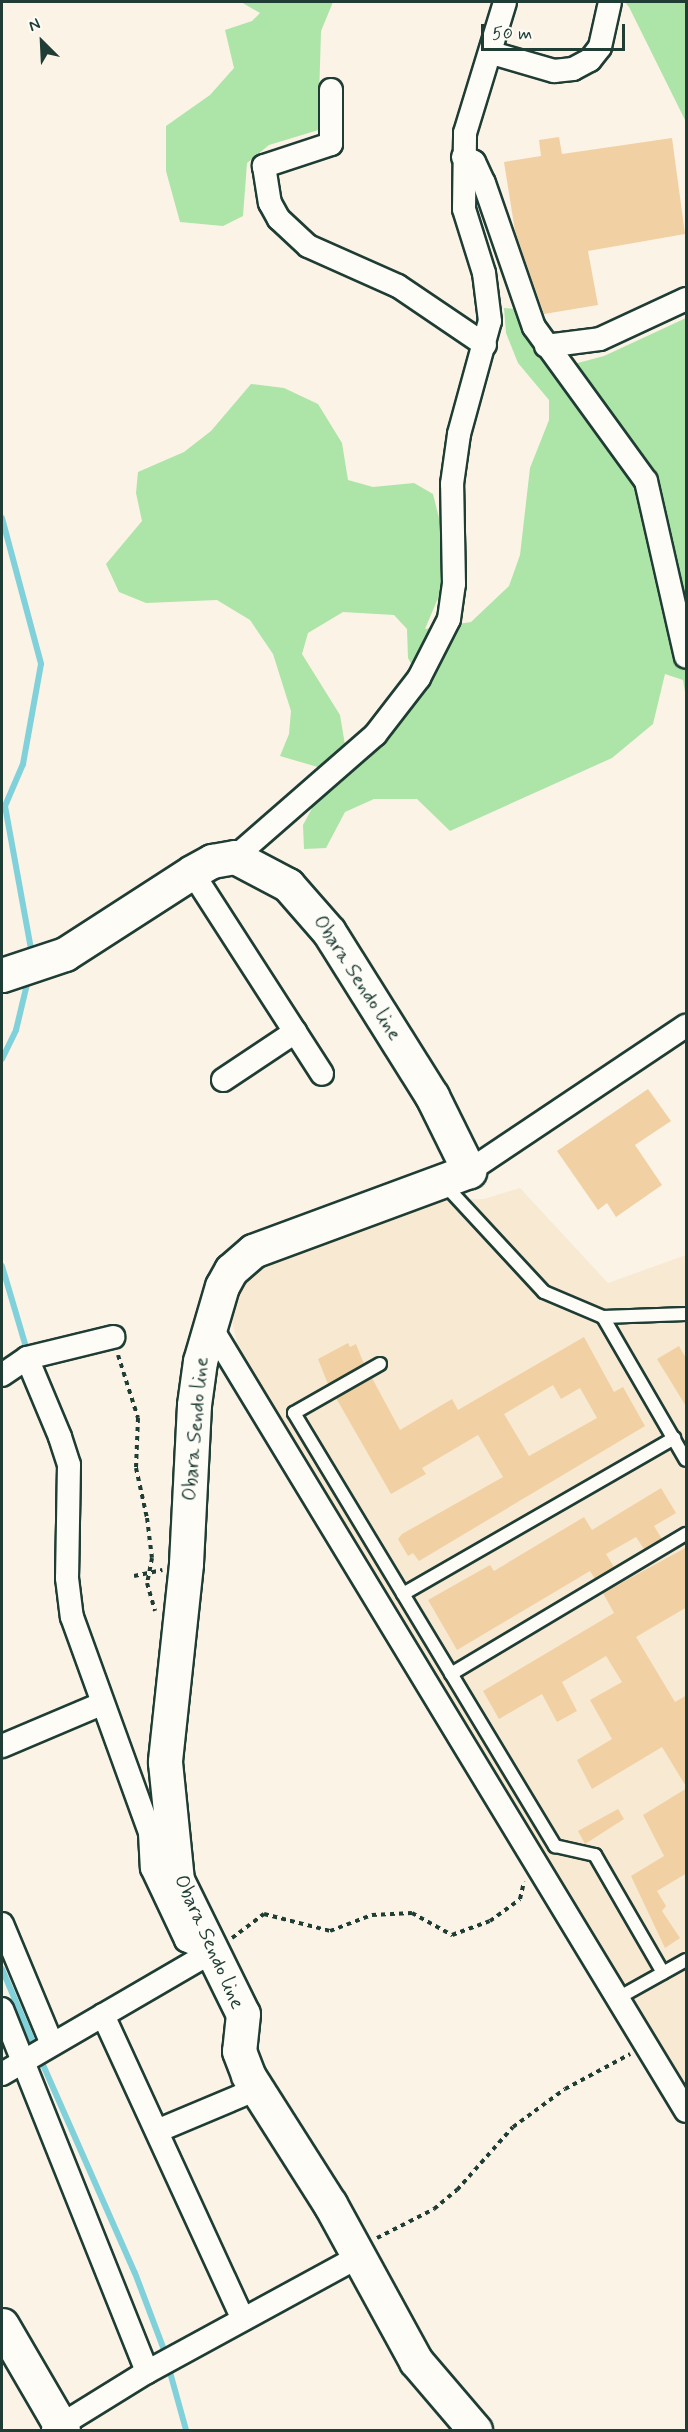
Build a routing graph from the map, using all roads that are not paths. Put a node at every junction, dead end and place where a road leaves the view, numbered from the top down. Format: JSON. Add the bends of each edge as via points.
{"nodes":[{"id":1,"x":505,"y":2,"type":"edge"},
{"id":2,"x":610,"y":2,"type":"edge"},
{"id":3,"x":492,"y":53,"type":"junction"},
{"id":4,"x":331,"y":90,"type":"dead end"},
{"id":5,"x":463,"y":157,"type":"junction"},
{"id":6,"x":687,"y":299,"type":"edge"},
{"id":7,"x":485,"y":345,"type":"junction"},
{"id":8,"x":546,"y":346,"type":"junction"},
{"id":9,"x":687,"y":657,"type":"edge"},
{"id":10,"x":235,"y":857,"type":"junction"},
{"id":11,"x":192,"y":872,"type":"junction"},
{"id":12,"x":20,"y":970,"type":"edge"},
{"id":13,"x":687,"y":1026,"type":"edge"},
{"id":14,"x":295,"y":1032,"type":"junction"},
{"id":15,"x":322,"y":1074,"type":"dead end"},
{"id":16,"x":223,"y":1080,"type":"dead end"},
{"id":17,"x":456,"y":1177,"type":"junction"},
{"id":18,"x":687,"y":1314,"type":"edge"},
{"id":19,"x":603,"y":1317,"type":"junction"},
{"id":20,"x":209,"y":1324,"type":"junction"},
{"id":21,"x":112,"y":1337,"type":"road end"},
{"id":22,"x":27,"y":1358,"type":"junction"},
{"id":23,"x":381,"y":1364,"type":"dead end"},
{"id":24,"x":2,"y":1375,"type":"edge"},
{"id":25,"x":674,"y":1438,"type":"junction"},
{"id":26,"x":687,"y":1460,"type":"edge"},
{"id":27,"x":687,"y":1534,"type":"edge"},
{"id":28,"x":404,"y":1594,"type":"junction"},
{"id":29,"x":451,"y":1674,"type":"junction"},
{"id":30,"x":101,"y":1704,"type":"junction"},
{"id":31,"x":2,"y":1746,"type":"edge"},
{"id":32,"x":2,"y":1924,"type":"edge"},
{"id":33,"x":212,"y":1952,"type":"junction"},
{"id":34,"x":687,"y":1960,"type":"edge"},
{"id":35,"x":663,"y":1973,"type":"junction"},
{"id":36,"x":618,"y":1998,"type":"junction"},
{"id":37,"x":2,"y":2009,"type":"edge"},
{"id":38,"x":103,"y":2015,"type":"junction"},
{"id":39,"x":52,"y":2044,"type":"junction"},
{"id":40,"x":24,"y":2061,"type":"junction"},
{"id":41,"x":2,"y":2074,"type":"edge"},
{"id":42,"x":257,"y":2089,"type":"junction"},
{"id":43,"x":687,"y":2111,"type":"edge"},
{"id":44,"x":157,"y":2131,"type":"junction"},
{"id":45,"x":356,"y":2253,"type":"junction"},
{"id":46,"x":243,"y":2319,"type":"junction"},
{"id":47,"x":2,"y":2325,"type":"edge"},
{"id":48,"x":147,"y":2372,"type":"junction"},
{"id":49,"x":59,"y":2429,"type":"edge"},
{"id":50,"x":476,"y":2430,"type":"edge"}],
"edges":[{"from":1,"to":3,"type":"street"},
{"from":2,"to":3,"type":"street","via":[[600,47],[590,60],[573,69],[554,71]]},
{"from":3,"to":5,"type":"street","via":[[468,123]]},
{"from":4,"to":7,"type":"street","via":[[331,144],[264,166],[270,203],[279,219],[308,246],[398,286]]},
{"from":5,"to":7,"type":"street","via":[[464,209],[490,296]]},
{"from":5,"to":8,"type":"street","via":[[474,162],[484,183],[527,312]]},
{"from":6,"to":8,"type":"street","via":[[600,339]]},
{"from":7,"to":10,"type":"street","via":[[459,434],[452,484],[454,584],[449,619],[440,644],[375,735]]},
{"from":8,"to":9,"type":"street","via":[[646,481]]},
{"from":10,"to":11,"type":"main road","via":[[212,861]]},
{"from":10,"to":17,"type":"main road","name":"Obara Sendo line","via":[[288,885],[329,932],[432,1096]]},
{"from":11,"to":12,"type":"main road"},
{"from":11,"to":14,"type":"street"},
{"from":13,"to":17,"type":"street"},
{"from":14,"to":15,"type":"street"},
{"from":14,"to":16,"type":"street"},
{"from":17,"to":19,"type":"lane","via":[[544,1292]]},
{"from":17,"to":20,"type":"main road","name":"Obara Sendo line","via":[[253,1251],[226,1278]]},
{"from":18,"to":19,"type":"lane"},
{"from":19,"to":25,"type":"lane"},
{"from":20,"to":33,"type":"main road","name":"Obara Sendo line","via":[[194,1405],[165,1762],[177,1880]]},
{"from":20,"to":36,"type":"street"},
{"from":21,"to":22,"type":"street"},
{"from":22,"to":24,"type":"street"},
{"from":22,"to":30,"type":"street","via":[[69,1465],[67,1578],[72,1617]]},
{"from":23,"to":28,"type":"lane","via":[[294,1413]]},
{"from":25,"to":26,"type":"lane"},
{"from":25,"to":28,"type":"lane"},
{"from":27,"to":29,"type":"lane"},
{"from":28,"to":29,"type":"lane"},
{"from":29,"to":35,"type":"lane","via":[[555,1846],[595,1855]]},
{"from":30,"to":31,"type":"street"},
{"from":30,"to":33,"type":"street","via":[[125,1756],[146,1822],[152,1868],[186,1940]]},
{"from":32,"to":39,"type":"street"},
{"from":33,"to":38,"type":"street"},
{"from":33,"to":42,"type":"main road","name":"Obara Sendo line","via":[[243,2014],[239,2051]]},
{"from":34,"to":35,"type":"lane"},
{"from":35,"to":36,"type":"lane"},
{"from":36,"to":43,"type":"street"},
{"from":37,"to":40,"type":"street"},
{"from":38,"to":39,"type":"street"},
{"from":38,"to":44,"type":"street"},
{"from":39,"to":40,"type":"street"},
{"from":40,"to":41,"type":"street"},
{"from":40,"to":48,"type":"street"},
{"from":42,"to":44,"type":"street"},
{"from":42,"to":45,"type":"main road","name":"Obara Sendo line"},
{"from":44,"to":46,"type":"street"},
{"from":45,"to":46,"type":"street"},
{"from":45,"to":50,"type":"main road","name":"Obara Sendo line","via":[[416,2361],[460,2418]]},
{"from":46,"to":48,"type":"street"},
{"from":47,"to":49,"type":"main road"},
{"from":48,"to":49,"type":"street"}]}
